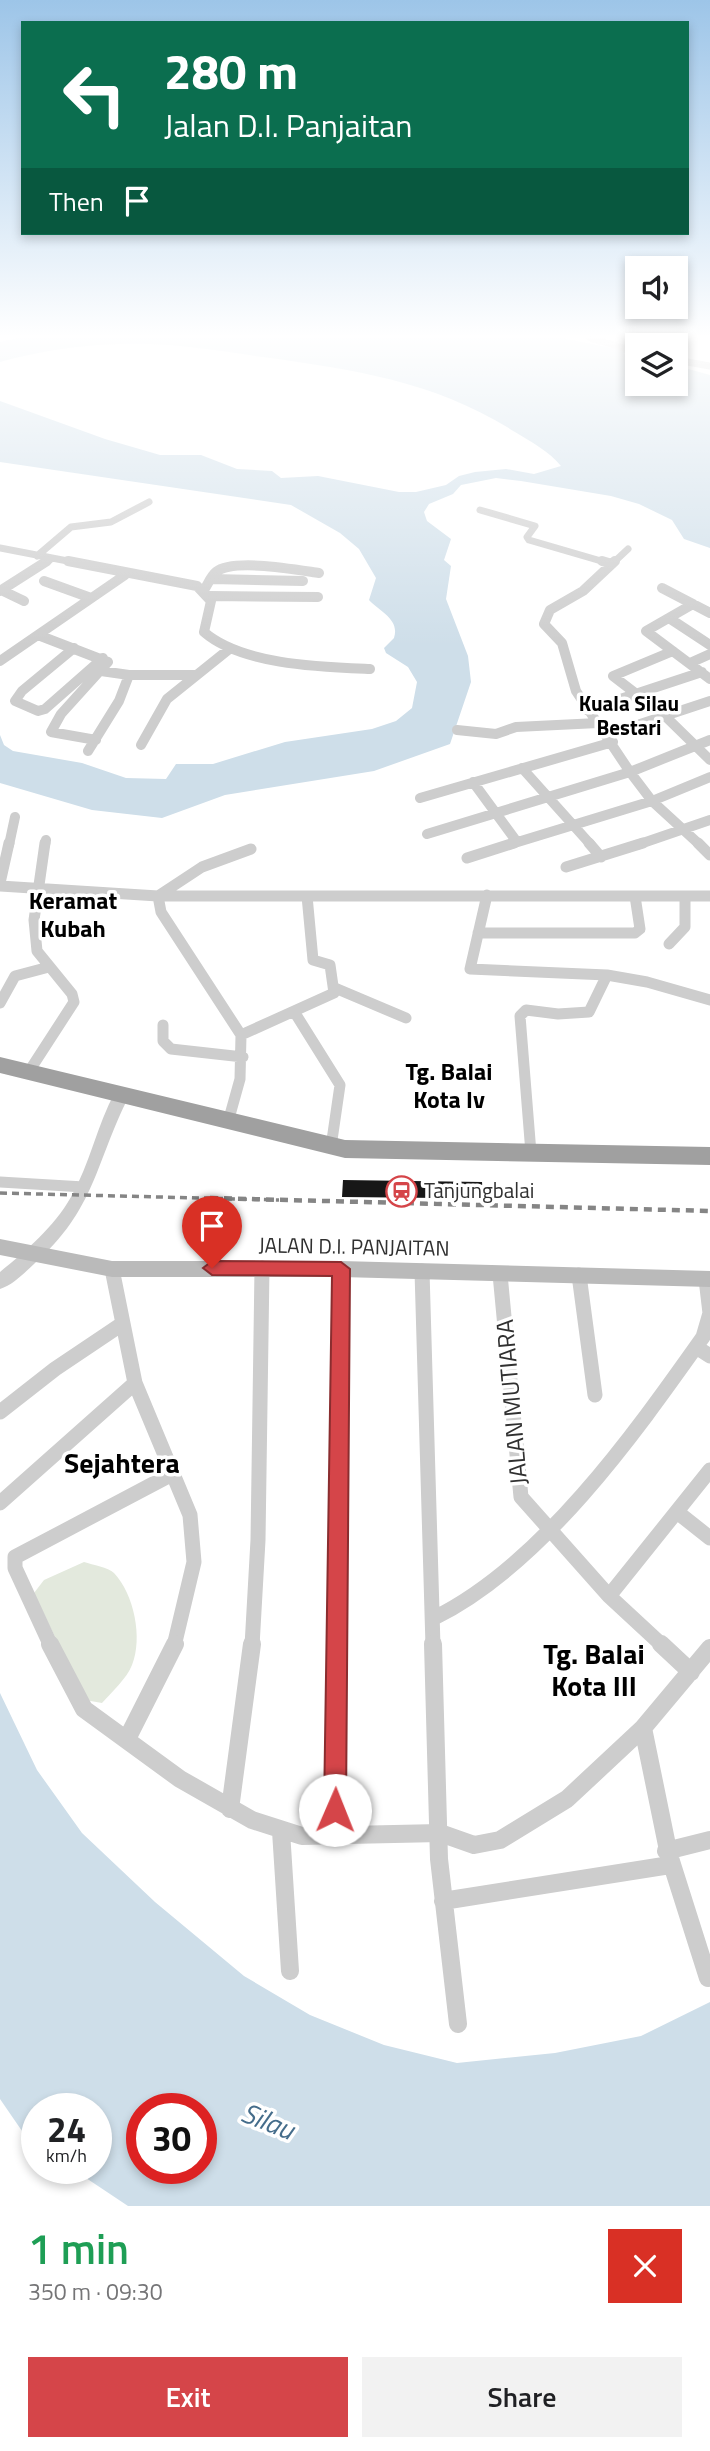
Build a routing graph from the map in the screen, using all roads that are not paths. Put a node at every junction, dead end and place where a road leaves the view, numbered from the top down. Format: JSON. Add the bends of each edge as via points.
{"nodes":[{"id":1,"x":149,"y":502,"type":"dead end"},
{"id":2,"x":480,"y":510,"type":"dead end"},
{"id":3,"x":0,"y":548,"type":"edge"},
{"id":4,"x":628,"y":549,"type":"dead end"},
{"id":5,"x":37,"y":556,"type":"junction"},
{"id":6,"x":51,"y":559,"type":"junction"},
{"id":7,"x":612,"y":564,"type":"junction"},
{"id":8,"x":318,"y":572,"type":"dead end"},
{"id":9,"x":125,"y":575,"type":"junction"},
{"id":10,"x":212,"y":579,"type":"junction"},
{"id":11,"x":44,"y":581,"type":"dead end"},
{"id":12,"x":303,"y":581,"type":"dead end"},
{"id":13,"x":662,"y":588,"type":"dead end"},
{"id":14,"x":1,"y":591,"type":"edge"},
{"id":15,"x":207,"y":593,"type":"junction"},
{"id":16,"x":318,"y":597,"type":"dead end"},
{"id":17,"x":91,"y":598,"type":"junction"},
{"id":18,"x":24,"y":601,"type":"dead end"},
{"id":19,"x":693,"y":604,"type":"junction"},
{"id":20,"x":710,"y":613,"type":"edge"},
{"id":21,"x":669,"y":618,"type":"junction"},
{"id":22,"x":38,"y":635,"type":"junction"},
{"id":23,"x":710,"y":645,"type":"edge"},
{"id":24,"x":74,"y":648,"type":"junction"},
{"id":25,"x":228,"y":650,"type":"junction"},
{"id":26,"x":673,"y":651,"type":"junction"},
{"id":27,"x":710,"y":654,"type":"edge"},
{"id":28,"x":103,"y":658,"type":"junction"},
{"id":29,"x":0,"y":661,"type":"edge"},
{"id":30,"x":690,"y":663,"type":"junction"},
{"id":31,"x":370,"y":668,"type":"dead end"},
{"id":32,"x":101,"y":671,"type":"junction"},
{"id":33,"x":129,"y":675,"type":"junction"},
{"id":34,"x":195,"y":675,"type":"junction"},
{"id":35,"x":706,"y":676,"type":"edge"},
{"id":36,"x":636,"y":695,"type":"junction"},
{"id":37,"x":710,"y":701,"type":"edge"},
{"id":38,"x":45,"y":709,"type":"junction"},
{"id":39,"x":587,"y":710,"type":"junction"},
{"id":40,"x":61,"y":714,"type":"junction"},
{"id":41,"x":664,"y":716,"type":"junction"},
{"id":42,"x":598,"y":723,"type":"junction"},
{"id":43,"x":457,"y":730,"type":"dead end"},
{"id":44,"x":610,"y":739,"type":"junction"},
{"id":45,"x":96,"y":740,"type":"junction"},
{"id":46,"x":710,"y":740,"type":"edge"},
{"id":47,"x":141,"y":745,"type":"dead end"},
{"id":48,"x":695,"y":746,"type":"junction"},
{"id":49,"x":88,"y":751,"type":"dead end"},
{"id":50,"x":710,"y":760,"type":"edge"},
{"id":51,"x":522,"y":768,"type":"junction"},
{"id":52,"x":630,"y":772,"type":"junction"},
{"id":53,"x":710,"y":777,"type":"edge"},
{"id":54,"x":473,"y":782,"type":"junction"},
{"id":55,"x":548,"y":797,"type":"junction"},
{"id":56,"x":419,"y":798,"type":"dead end"},
{"id":57,"x":652,"y":801,"type":"junction"},
{"id":58,"x":496,"y":812,"type":"junction"},
{"id":59,"x":15,"y":817,"type":"dead end"},
{"id":60,"x":710,"y":820,"type":"edge"},
{"id":61,"x":573,"y":827,"type":"junction"},
{"id":62,"x":684,"y":831,"type":"junction"},
{"id":63,"x":427,"y":834,"type":"dead end"},
{"id":64,"x":46,"y":840,"type":"dead end"},
{"id":65,"x":517,"y":842,"type":"junction"},
{"id":66,"x":251,"y":849,"type":"dead end"},
{"id":67,"x":710,"y":855,"type":"edge"},
{"id":68,"x":601,"y":857,"type":"junction"},
{"id":69,"x":467,"y":858,"type":"dead end"},
{"id":70,"x":566,"y":867,"type":"dead end"},
{"id":71,"x":0,"y":885,"type":"edge"},
{"id":72,"x":37,"y":888,"type":"junction"},
{"id":73,"x":487,"y":895,"type":"junction"},
{"id":74,"x":158,"y":896,"type":"junction"},
{"id":75,"x":307,"y":896,"type":"junction"},
{"id":76,"x":635,"y":896,"type":"junction"},
{"id":77,"x":685,"y":896,"type":"junction"},
{"id":78,"x":710,"y":896,"type":"edge"},
{"id":79,"x":478,"y":933,"type":"junction"},
{"id":80,"x":669,"y":944,"type":"dead end"},
{"id":81,"x":49,"y":967,"type":"junction"},
{"id":82,"x":607,"y":975,"type":"junction"},
{"id":83,"x":335,"y":988,"type":"junction"},
{"id":84,"x":710,"y":1000,"type":"edge"},
{"id":85,"x":0,"y":1003,"type":"edge"},
{"id":86,"x":295,"y":1013,"type":"junction"},
{"id":87,"x":406,"y":1018,"type":"dead end"},
{"id":88,"x":163,"y":1026,"type":"dead end"},
{"id":89,"x":241,"y":1035,"type":"junction"},
{"id":90,"x":243,"y":1057,"type":"junction"},
{"id":91,"x":0,"y":1065,"type":"edge"},
{"id":92,"x":28,"y":1073,"type":"junction"},
{"id":93,"x":121,"y":1096,"type":"junction"},
{"id":94,"x":228,"y":1122,"type":"junction"},
{"id":95,"x":331,"y":1147,"type":"junction"},
{"id":96,"x":531,"y":1153,"type":"junction"},
{"id":97,"x":710,"y":1156,"type":"edge"},
{"id":98,"x":0,"y":1182,"type":"edge"},
{"id":99,"x":85,"y":1187,"type":"junction"},
{"id":100,"x":0,"y":1247,"type":"edge"},
{"id":101,"x":34,"y":1255,"type":"junction"},
{"id":102,"x":262,"y":1268,"type":"junction"},
{"id":103,"x":112,"y":1269,"type":"junction"},
{"id":104,"x":341,"y":1269,"type":"junction"},
{"id":105,"x":422,"y":1271,"type":"junction"},
{"id":106,"x":500,"y":1273,"type":"junction"},
{"id":107,"x":579,"y":1275,"type":"junction"},
{"id":108,"x":708,"y":1279,"type":"edge"},
{"id":109,"x":0,"y":1282,"type":"edge"},
{"id":110,"x":710,"y":1313,"type":"edge"},
{"id":111,"x":122,"y":1324,"type":"junction"},
{"id":112,"x":696,"y":1347,"type":"junction"},
{"id":113,"x":710,"y":1356,"type":"edge"},
{"id":114,"x":135,"y":1383,"type":"junction"},
{"id":115,"x":596,"y":1395,"type":"dead end"},
{"id":116,"x":0,"y":1412,"type":"edge"},
{"id":117,"x":174,"y":1473,"type":"junction"},
{"id":118,"x":707,"y":1480,"type":"edge"},
{"id":119,"x":0,"y":1503,"type":"edge"},
{"id":120,"x":677,"y":1512,"type":"junction"},
{"id":121,"x":548,"y":1531,"type":"junction"},
{"id":122,"x":710,"y":1538,"type":"edge"},
{"id":123,"x":609,"y":1596,"type":"junction"},
{"id":124,"x":434,"y":1618,"type":"junction"},
{"id":125,"x":710,"y":1648,"type":"edge"},
{"id":126,"x":691,"y":1672,"type":"junction"},
{"id":127,"x":643,"y":1728,"type":"junction"},
{"id":128,"x":127,"y":1739,"type":"junction"},
{"id":129,"x":230,"y":1809,"type":"junction"},
{"id":130,"x":281,"y":1831,"type":"junction"},
{"id":131,"x":440,"y":1833,"type":"junction"},
{"id":132,"x":335,"y":1837,"type":"junction"},
{"id":133,"x":710,"y":1840,"type":"edge"},
{"id":134,"x":668,"y":1858,"type":"junction"},
{"id":135,"x":443,"y":1901,"type":"junction"},
{"id":136,"x":290,"y":1972,"type":"dead end"},
{"id":137,"x":708,"y":1978,"type":"dead end"},
{"id":138,"x":458,"y":2024,"type":"dead end"}],
"edges":[{"from":1,"to":5,"type":"street","via":[[111,522],[71,527]]},
{"from":2,"to":7,"type":"street","via":[[535,526],[529,540]]},
{"from":3,"to":5,"type":"street"},
{"from":4,"to":7,"type":"street"},
{"from":5,"to":6,"type":"street"},
{"from":6,"to":9,"type":"street"},
{"from":6,"to":14,"type":"street"},
{"from":7,"to":39,"type":"street","via":[[583,592],[550,610],[544,620],[562,643],[570,680]]},
{"from":8,"to":10,"type":"street","via":[[227,568]]},
{"from":9,"to":15,"type":"street","via":[[180,583]]},
{"from":9,"to":17,"type":"street"},
{"from":10,"to":12,"type":"street"},
{"from":10,"to":15,"type":"street"},
{"from":11,"to":17,"type":"street"},
{"from":13,"to":19,"type":"street"},
{"from":14,"to":18,"type":"street"},
{"from":15,"to":16,"type":"street"},
{"from":15,"to":25,"type":"street","via":[[204,632]]},
{"from":17,"to":22,"type":"street"},
{"from":19,"to":20,"type":"street"},
{"from":19,"to":21,"type":"street"},
{"from":21,"to":23,"type":"street"},
{"from":21,"to":26,"type":"street","via":[[645,630]]},
{"from":22,"to":24,"type":"street"},
{"from":22,"to":29,"type":"street"},
{"from":24,"to":28,"type":"street"},
{"from":24,"to":38,"type":"street","via":[[14,699],[27,707]]},
{"from":25,"to":31,"type":"street","via":[[331,668]]},
{"from":25,"to":34,"type":"street"},
{"from":26,"to":30,"type":"street"},
{"from":26,"to":36,"type":"street","via":[[613,674]]},
{"from":27,"to":30,"type":"street"},
{"from":28,"to":32,"type":"street","via":[[108,664]]},
{"from":28,"to":38,"type":"street"},
{"from":30,"to":35,"type":"street"},
{"from":32,"to":33,"type":"street"},
{"from":32,"to":40,"type":"street"},
{"from":33,"to":34,"type":"street"},
{"from":33,"to":45,"type":"street"},
{"from":34,"to":47,"type":"street","via":[[167,698]]},
{"from":35,"to":36,"type":"street"},
{"from":36,"to":39,"type":"street"},
{"from":36,"to":41,"type":"street"},
{"from":37,"to":41,"type":"street"},
{"from":38,"to":40,"type":"street"},
{"from":39,"to":42,"type":"street"},
{"from":40,"to":45,"type":"street","via":[[53,734]]},
{"from":41,"to":44,"type":"street"},
{"from":41,"to":48,"type":"street"},
{"from":42,"to":43,"type":"street","via":[[516,727],[496,734]]},
{"from":42,"to":44,"type":"street"},
{"from":44,"to":51,"type":"street"},
{"from":44,"to":52,"type":"street"},
{"from":45,"to":49,"type":"street"},
{"from":46,"to":48,"type":"street"},
{"from":48,"to":50,"type":"street"},
{"from":48,"to":52,"type":"street"},
{"from":51,"to":54,"type":"street"},
{"from":51,"to":55,"type":"street"},
{"from":52,"to":55,"type":"street"},
{"from":52,"to":57,"type":"street"},
{"from":53,"to":57,"type":"street"},
{"from":54,"to":56,"type":"street"},
{"from":54,"to":58,"type":"street"},
{"from":55,"to":58,"type":"street"},
{"from":55,"to":61,"type":"street"},
{"from":57,"to":61,"type":"street"},
{"from":57,"to":62,"type":"street"},
{"from":58,"to":63,"type":"street"},
{"from":58,"to":65,"type":"street"},
{"from":59,"to":71,"type":"street"},
{"from":60,"to":62,"type":"street"},
{"from":61,"to":65,"type":"street"},
{"from":61,"to":68,"type":"street"},
{"from":62,"to":67,"type":"street"},
{"from":62,"to":68,"type":"street"},
{"from":64,"to":72,"type":"street"},
{"from":65,"to":69,"type":"street"},
{"from":66,"to":74,"type":"street","via":[[203,865]]},
{"from":68,"to":70,"type":"street"},
{"from":71,"to":72,"type":"street"},
{"from":72,"to":74,"type":"street"},
{"from":72,"to":81,"type":"street","via":[[37,951]]},
{"from":73,"to":75,"type":"street"},
{"from":73,"to":76,"type":"street"},
{"from":73,"to":79,"type":"street"},
{"from":74,"to":75,"type":"street"},
{"from":74,"to":89,"type":"street","via":[[161,912]]},
{"from":75,"to":83,"type":"street","via":[[313,960],[330,965]]},
{"from":76,"to":77,"type":"street"},
{"from":76,"to":79,"type":"street","via":[[640,929],[629,935]]},
{"from":77,"to":78,"type":"street"},
{"from":77,"to":80,"type":"street","via":[[685,927]]},
{"from":79,"to":82,"type":"street","via":[[471,969]]},
{"from":81,"to":85,"type":"street","via":[[15,976]]},
{"from":81,"to":92,"type":"street","via":[[72,993],[74,1002]]},
{"from":82,"to":84,"type":"street"},
{"from":82,"to":96,"type":"street","via":[[589,1012],[526,1010],[520,1016]]},
{"from":83,"to":86,"type":"street","via":[[334,993]]},
{"from":83,"to":87,"type":"street"},
{"from":86,"to":89,"type":"street"},
{"from":86,"to":95,"type":"street","via":[[341,1085]]},
{"from":88,"to":90,"type":"street","via":[[163,1041],[171,1049]]},
{"from":89,"to":90,"type":"street"},
{"from":90,"to":94,"type":"street"},
{"from":91,"to":92,"type":"highway"},
{"from":92,"to":93,"type":"highway"},
{"from":93,"to":94,"type":"highway"},
{"from":93,"to":99,"type":"street","via":[[106,1124]]},
{"from":94,"to":95,"type":"highway"},
{"from":95,"to":96,"type":"highway"},
{"from":96,"to":97,"type":"highway"},
{"from":98,"to":99,"type":"street"},
{"from":99,"to":101,"type":"street","via":[[61,1226]]},
{"from":100,"to":101,"type":"main road","name":"JALAN D.I. PANJAITAN"},
{"from":101,"to":103,"type":"main road","name":"JALAN D.I. PANJAITAN"},
{"from":101,"to":109,"type":"street"},
{"from":102,"to":103,"type":"main road","name":"JALAN D.I. PANJAITAN"},
{"from":102,"to":104,"type":"main road","name":"JALAN D.I. PANJAITAN"},
{"from":102,"to":129,"type":"street","via":[[253,1663],[246,1732]]},
{"from":103,"to":111,"type":"street"},
{"from":104,"to":105,"type":"main road","name":"JALAN D.I. PANJAITAN"},
{"from":104,"to":132,"type":"street"},
{"from":105,"to":106,"type":"main road","name":"JALAN D.I. PANJAITAN"},
{"from":105,"to":124,"type":"street"},
{"from":106,"to":107,"type":"main road","name":"JALAN D.I. PANJAITAN"},
{"from":106,"to":121,"type":"street","name":"JALAN MUTIARA","via":[[518,1489]]},
{"from":107,"to":108,"type":"main road","name":"JALAN D.I. PANJAITAN"},
{"from":107,"to":115,"type":"street"},
{"from":108,"to":110,"type":"street"},
{"from":110,"to":112,"type":"street"},
{"from":111,"to":114,"type":"street"},
{"from":111,"to":116,"type":"street"},
{"from":112,"to":113,"type":"street"},
{"from":112,"to":121,"type":"street","via":[[632,1436]]},
{"from":114,"to":117,"type":"street"},
{"from":114,"to":119,"type":"street"},
{"from":117,"to":128,"type":"street","via":[[192,1529],[190,1591],[178,1639]]},
{"from":117,"to":128,"type":"street","via":[[23,1551],[14,1562],[75,1696],[84,1709]]},
{"from":118,"to":120,"type":"street"},
{"from":120,"to":122,"type":"street"},
{"from":120,"to":123,"type":"street"},
{"from":121,"to":123,"type":"street","name":"JALAN MUTIARA"},
{"from":121,"to":124,"type":"street","via":[[470,1598]]},
{"from":123,"to":126,"type":"street","name":"JALAN MUTIARA"},
{"from":124,"to":131,"type":"street"},
{"from":125,"to":126,"type":"street"},
{"from":126,"to":127,"type":"street"},
{"from":127,"to":131,"type":"street","via":[[567,1799],[500,1840],[474,1844]]},
{"from":127,"to":134,"type":"street"},
{"from":128,"to":129,"type":"street"},
{"from":129,"to":130,"type":"street"},
{"from":130,"to":132,"type":"street"},
{"from":130,"to":136,"type":"street"},
{"from":131,"to":132,"type":"street"},
{"from":131,"to":135,"type":"street"},
{"from":133,"to":134,"type":"street"},
{"from":134,"to":135,"type":"street"},
{"from":134,"to":137,"type":"street"},
{"from":135,"to":138,"type":"street"}]}
